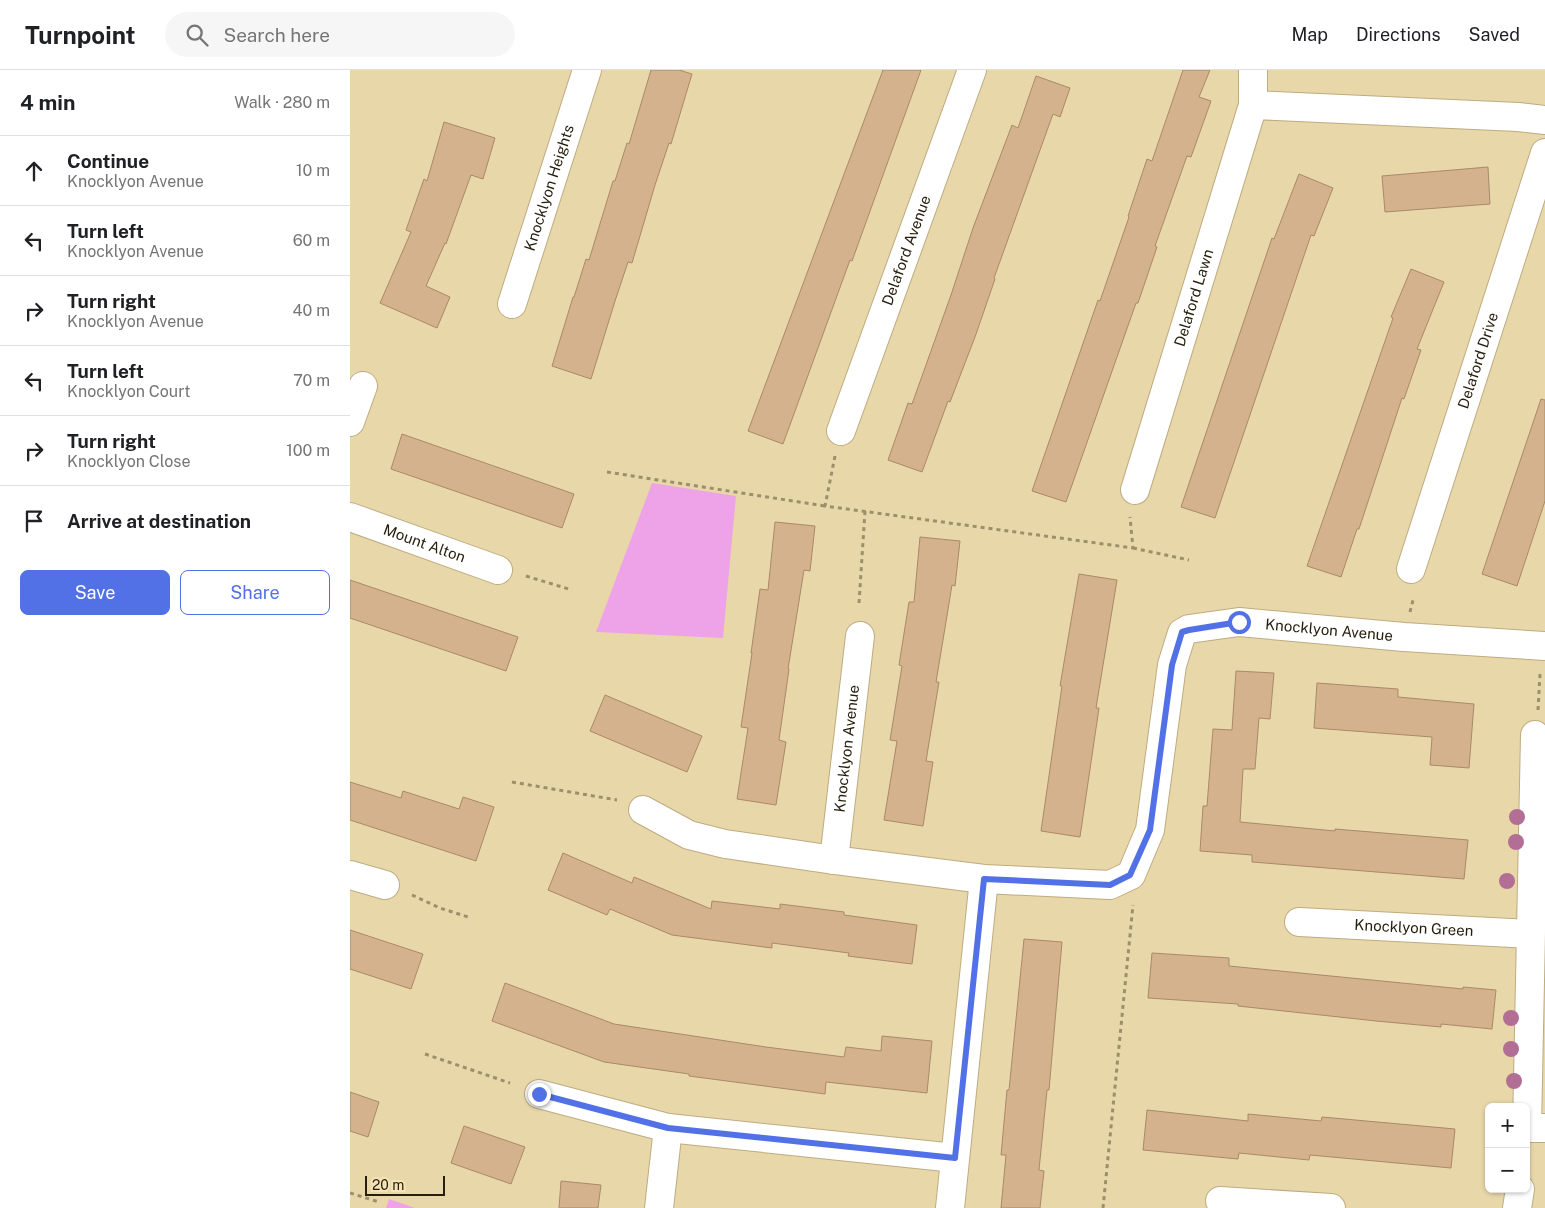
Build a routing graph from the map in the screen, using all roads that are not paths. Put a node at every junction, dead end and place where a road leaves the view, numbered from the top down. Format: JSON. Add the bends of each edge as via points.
{"nodes":[{"id":1,"x":587,"y":70,"type":"edge"},
{"id":2,"x":972,"y":70,"type":"edge"},
{"id":3,"x":1254,"y":70,"type":"edge"},
{"id":4,"x":1253,"y":105,"type":"junction"},
{"id":5,"x":1545,"y":120,"type":"edge"},
{"id":6,"x":1545,"y":153,"type":"edge"},
{"id":7,"x":512,"y":304,"type":"dead end"},
{"id":8,"x":363,"y":386,"type":"dead end"},
{"id":9,"x":350,"y":422,"type":"edge"},
{"id":10,"x":838,"y":443,"type":"road end"},
{"id":11,"x":1133,"y":502,"type":"road end"},
{"id":12,"x":350,"y":517,"type":"edge"},
{"id":13,"x":1411,"y":569,"type":"dead end"},
{"id":14,"x":498,"y":570,"type":"dead end"},
{"id":15,"x":860,"y":636,"type":"dead end"},
{"id":16,"x":1543,"y":656,"type":"edge"},
{"id":17,"x":1536,"y":722,"type":"road end"},
{"id":18,"x":632,"y":805,"type":"road end"},
{"id":19,"x":834,"y":860,"type":"junction"},
{"id":20,"x":350,"y":875,"type":"edge"},
{"id":21,"x":984,"y":879,"type":"junction"},
{"id":22,"x":385,"y":885,"type":"dead end"},
{"id":23,"x":1299,"y":922,"type":"dead end"},
{"id":24,"x":1530,"y":934,"type":"junction"},
{"id":25,"x":539,"y":1094,"type":"dead end"},
{"id":26,"x":668,"y":1128,"type":"junction"},
{"id":27,"x":1533,"y":1130,"type":"edge"},
{"id":28,"x":955,"y":1158,"type":"junction"},
{"id":29,"x":1220,"y":1201,"type":"dead end"},
{"id":30,"x":659,"y":1208,"type":"edge"},
{"id":31,"x":950,"y":1208,"type":"edge"},
{"id":32,"x":1331,"y":1208,"type":"edge"}],
"edges":[{"from":1,"to":7,"type":"street","name":"Knocklyon Heights"},
{"from":2,"to":10,"type":"street","name":"Delaford Avenue"},
{"from":3,"to":4,"type":"street","name":"Delaford Lawn"},
{"from":4,"to":5,"type":"street"},
{"from":4,"to":11,"type":"street","name":"Delaford Lawn"},
{"from":6,"to":13,"type":"street","name":"Delaford Drive"},
{"from":8,"to":9,"type":"street"},
{"from":12,"to":14,"type":"street","name":"Mount Alton"},
{"from":15,"to":19,"type":"street","name":"Knocklyon Avenue"},
{"from":16,"to":21,"type":"street","name":"Knocklyon Avenue","via":[[1239,622],[1182,632],[1172,665],[1150,830],[1130,875],[1110,885]]},
{"from":17,"to":24,"type":"street"},
{"from":18,"to":19,"type":"street","name":"Knocklyon Avenue","via":[[689,834],[725,844]]},
{"from":19,"to":21,"type":"street","name":"Knocklyon Avenue"},
{"from":20,"to":22,"type":"street"},
{"from":21,"to":28,"type":"street"},
{"from":23,"to":24,"type":"street","name":"Knocklyon Green"},
{"from":24,"to":27,"type":"street"},
{"from":25,"to":26,"type":"street"},
{"from":26,"to":28,"type":"street"},
{"from":26,"to":30,"type":"street"},
{"from":28,"to":31,"type":"street"},
{"from":29,"to":32,"type":"street"}]}
